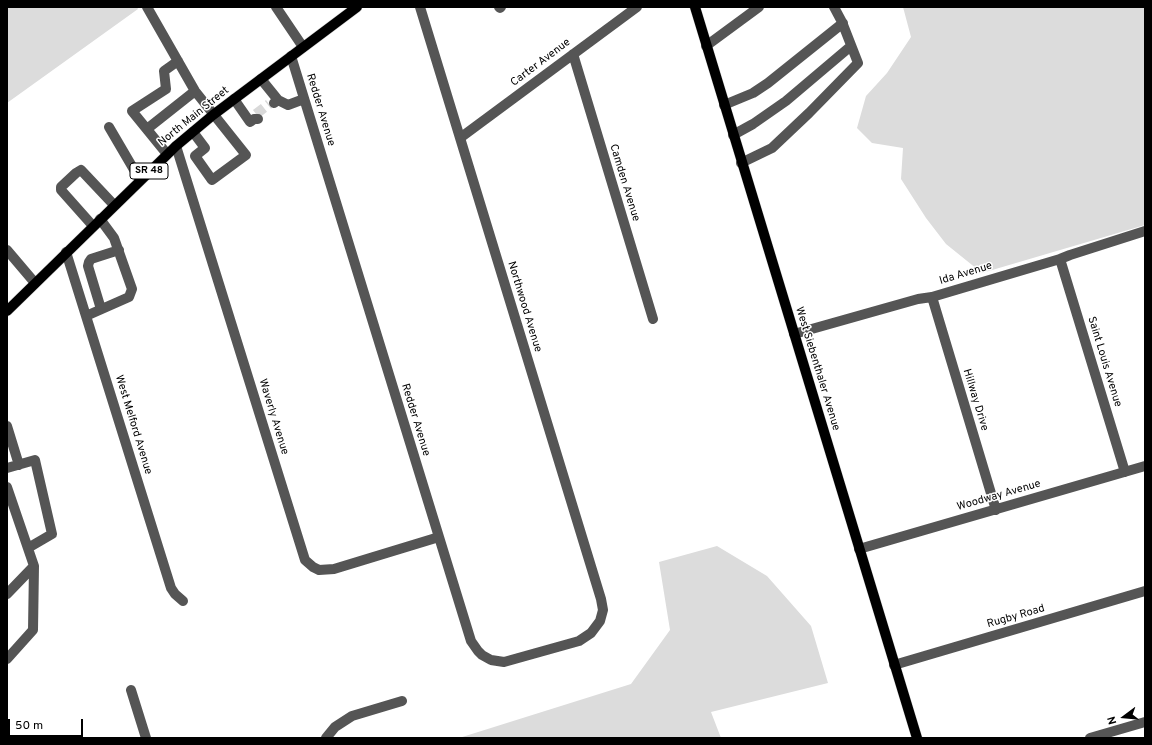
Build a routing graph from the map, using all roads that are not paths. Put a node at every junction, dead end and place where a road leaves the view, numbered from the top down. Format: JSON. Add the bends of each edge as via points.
{"nodes":[{"id":1,"x":147,"y":7,"type":"edge"},
{"id":2,"x":276,"y":7,"type":"edge"},
{"id":3,"x":357,"y":7,"type":"edge"},
{"id":4,"x":420,"y":7,"type":"edge"},
{"id":5,"x":637,"y":7,"type":"edge"},
{"id":6,"x":695,"y":7,"type":"edge"},
{"id":7,"x":760,"y":7,"type":"edge"},
{"id":8,"x":834,"y":7,"type":"edge"},
{"id":9,"x":843,"y":23,"type":"junction"},
{"id":10,"x":706,"y":46,"type":"junction"},
{"id":11,"x":851,"y":46,"type":"junction"},
{"id":12,"x":304,"y":47,"type":"junction"},
{"id":13,"x":573,"y":54,"type":"junction"},
{"id":14,"x":291,"y":56,"type":"junction"},
{"id":15,"x":178,"y":61,"type":"junction"},
{"id":16,"x":261,"y":79,"type":"junction"},
{"id":17,"x":194,"y":90,"type":"junction"},
{"id":18,"x":304,"y":99,"type":"junction"},
{"id":19,"x":234,"y":100,"type":"junction"},
{"id":20,"x":724,"y":105,"type":"junction"},
{"id":21,"x":214,"y":115,"type":"junction"},
{"id":22,"x":256,"y":117,"type":"dead end"},
{"id":23,"x":109,"y":127,"type":"dead end"},
{"id":24,"x":147,"y":129,"type":"junction"},
{"id":25,"x":193,"y":132,"type":"junction"},
{"id":26,"x":733,"y":135,"type":"junction"},
{"id":27,"x":460,"y":138,"type":"junction"},
{"id":28,"x":176,"y":146,"type":"junction"},
{"id":29,"x":167,"y":154,"type":"junction"},
{"id":30,"x":742,"y":162,"type":"junction"},
{"id":31,"x":140,"y":180,"type":"junction"},
{"id":32,"x":114,"y":205,"type":"junction"},
{"id":33,"x":97,"y":222,"type":"junction"},
{"id":34,"x":1145,"y":231,"type":"edge"},
{"id":35,"x":7,"y":250,"type":"edge"},
{"id":36,"x":118,"y":250,"type":"junction"},
{"id":37,"x":66,"y":252,"type":"junction"},
{"id":38,"x":1060,"y":259,"type":"junction"},
{"id":39,"x":35,"y":282,"type":"junction"},
{"id":40,"x":932,"y":297,"type":"junction"},
{"id":41,"x":101,"y":309,"type":"junction"},
{"id":42,"x":7,"y":311,"type":"edge"},
{"id":43,"x":86,"y":316,"type":"junction"},
{"id":44,"x":653,"y":319,"type":"dead end"},
{"id":45,"x":794,"y":334,"type":"junction"},
{"id":46,"x":7,"y":426,"type":"edge"},
{"id":47,"x":19,"y":465,"type":"junction"},
{"id":48,"x":1145,"y":466,"type":"edge"},
{"id":49,"x":7,"y":468,"type":"edge"},
{"id":50,"x":1125,"y":472,"type":"junction"},
{"id":51,"x":7,"y":487,"type":"edge"},
{"id":52,"x":996,"y":510,"type":"junction"},
{"id":53,"x":439,"y":537,"type":"junction"},
{"id":54,"x":28,"y":548,"type":"junction"},
{"id":55,"x":859,"y":549,"type":"junction"},
{"id":56,"x":34,"y":566,"type":"junction"},
{"id":57,"x":1145,"y":591,"type":"edge"},
{"id":58,"x":7,"y":594,"type":"edge"},
{"id":59,"x":183,"y":601,"type":"dead end"},
{"id":60,"x":602,"y":614,"type":"joint"},
{"id":61,"x":7,"y":659,"type":"edge"},
{"id":62,"x":894,"y":665,"type":"junction"},
{"id":63,"x":131,"y":690,"type":"dead end"},
{"id":64,"x":402,"y":701,"type":"dead end"},
{"id":65,"x":1145,"y":722,"type":"edge"},
{"id":66,"x":146,"y":738,"type":"edge"},
{"id":67,"x":326,"y":738,"type":"edge"},
{"id":68,"x":917,"y":738,"type":"edge"},
{"id":69,"x":1090,"y":738,"type":"edge"}],
"edges":[{"from":1,"to":15,"type":"street"},
{"from":2,"to":12,"type":"street"},
{"from":3,"to":12,"type":"main road","name":"North Main Street","number":"SR 48"},
{"from":4,"to":27,"type":"street","name":"Northwood Avenue"},
{"from":5,"to":13,"type":"street","name":"Carter Avenue"},
{"from":6,"to":10,"type":"main road","name":"West Siebenthaler Avenue"},
{"from":7,"to":10,"type":"street"},
{"from":8,"to":9,"type":"street"},
{"from":9,"to":11,"type":"street"},
{"from":9,"to":20,"type":"street","via":[[753,94]]},
{"from":10,"to":20,"type":"main road","name":"West Siebenthaler Avenue"},
{"from":11,"to":26,"type":"street","via":[[786,101]]},
{"from":11,"to":30,"type":"street","via":[[858,63],[772,148]]},
{"from":12,"to":14,"type":"main road","name":"North Main Street","number":"SR 48"},
{"from":13,"to":27,"type":"street","name":"Carter Avenue"},
{"from":13,"to":44,"type":"street","name":"Camden Avenue"},
{"from":14,"to":16,"type":"main road","name":"North Main Street","number":"SR 48"},
{"from":14,"to":18,"type":"street","name":"Redder Avenue"},
{"from":15,"to":17,"type":"street"},
{"from":15,"to":24,"type":"street","via":[[164,71],[166,89],[132,111]]},
{"from":16,"to":18,"type":"street","via":[[273,104],[288,105]]},
{"from":16,"to":19,"type":"main road","name":"North Main Street","number":"SR 48"},
{"from":17,"to":21,"type":"street"},
{"from":17,"to":24,"type":"street"},
{"from":18,"to":53,"type":"street","name":"Redder Avenue"},
{"from":19,"to":21,"type":"main road","name":"North Main Street","number":"SR 48"},
{"from":19,"to":22,"type":"street","via":[[250,122]]},
{"from":20,"to":26,"type":"main road","name":"West Siebenthaler Avenue"},
{"from":21,"to":25,"type":"main road","name":"North Main Street","number":"SR 48"},
{"from":21,"to":25,"type":"street","via":[[246,155],[212,180],[195,156],[206,148]]},
{"from":23,"to":31,"type":"street"},
{"from":24,"to":29,"type":"street"},
{"from":25,"to":28,"type":"main road","name":"North Main Street","number":"SR 48"},
{"from":26,"to":30,"type":"main road","name":"West Siebenthaler Avenue"},
{"from":27,"to":60,"type":"street","name":"Northwood Avenue","via":[[601,599]]},
{"from":28,"to":29,"type":"main road","name":"North Main Street","number":"SR 48"},
{"from":28,"to":53,"type":"street","name":"Waverly Avenue","via":[[305,560],[319,570],[334,569]]},
{"from":29,"to":31,"type":"main road","name":"North Main Street","number":"SR 48"},
{"from":30,"to":45,"type":"main road","name":"West Siebenthaler Avenue"},
{"from":31,"to":32,"type":"main road","name":"North Main Street","number":"SR 48"},
{"from":32,"to":33,"type":"main road","name":"North Main Street","number":"SR 48"},
{"from":32,"to":33,"type":"street","via":[[81,170],[61,187],[61,190]]},
{"from":33,"to":36,"type":"street","via":[[114,238]]},
{"from":33,"to":37,"type":"main road","name":"North Main Street","number":"SR 48"},
{"from":34,"to":38,"type":"street","name":"Ida Avenue"},
{"from":35,"to":39,"type":"street"},
{"from":36,"to":41,"type":"street","via":[[132,289],[128,298]]},
{"from":36,"to":41,"type":"street","via":[[88,262]]},
{"from":37,"to":39,"type":"main road","name":"North Main Street","number":"SR 48"},
{"from":37,"to":43,"type":"street","name":"West Melford Avenue"},
{"from":38,"to":40,"type":"street","name":"Ida Avenue"},
{"from":38,"to":50,"type":"street","name":"Saint Louis Avenue"},
{"from":39,"to":42,"type":"main road","name":"North Main Street","number":"SR 48"},
{"from":40,"to":45,"type":"street","name":"Ida Avenue","via":[[918,298]]},
{"from":40,"to":52,"type":"street","name":"Hillway Drive"},
{"from":41,"to":43,"type":"street"},
{"from":43,"to":59,"type":"street","name":"West Melford Avenue","via":[[171,588]]},
{"from":45,"to":55,"type":"main road","name":"West Siebenthaler Avenue"},
{"from":46,"to":47,"type":"street"},
{"from":47,"to":49,"type":"street"},
{"from":47,"to":54,"type":"street","via":[[35,460],[52,534]]},
{"from":48,"to":50,"type":"street","name":"Woodway Avenue"},
{"from":50,"to":52,"type":"street","name":"Woodway Avenue"},
{"from":51,"to":54,"type":"street"},
{"from":52,"to":55,"type":"street","name":"Woodway Avenue"},
{"from":53,"to":60,"type":"street","name":"Redder Avenue","via":[[471,641],[478,651],[490,660],[504,662],[579,641],[595,629]]},
{"from":54,"to":56,"type":"street"},
{"from":55,"to":62,"type":"main road","name":"West Siebenthaler Avenue"},
{"from":56,"to":58,"type":"street"},
{"from":56,"to":61,"type":"street","via":[[33,630]]},
{"from":57,"to":62,"type":"street","name":"Rugby Road"},
{"from":62,"to":68,"type":"main road","name":"West Siebenthaler Avenue"},
{"from":63,"to":66,"type":"street"},
{"from":64,"to":67,"type":"street","via":[[352,716],[335,727]]},
{"from":65,"to":69,"type":"street"}]}
